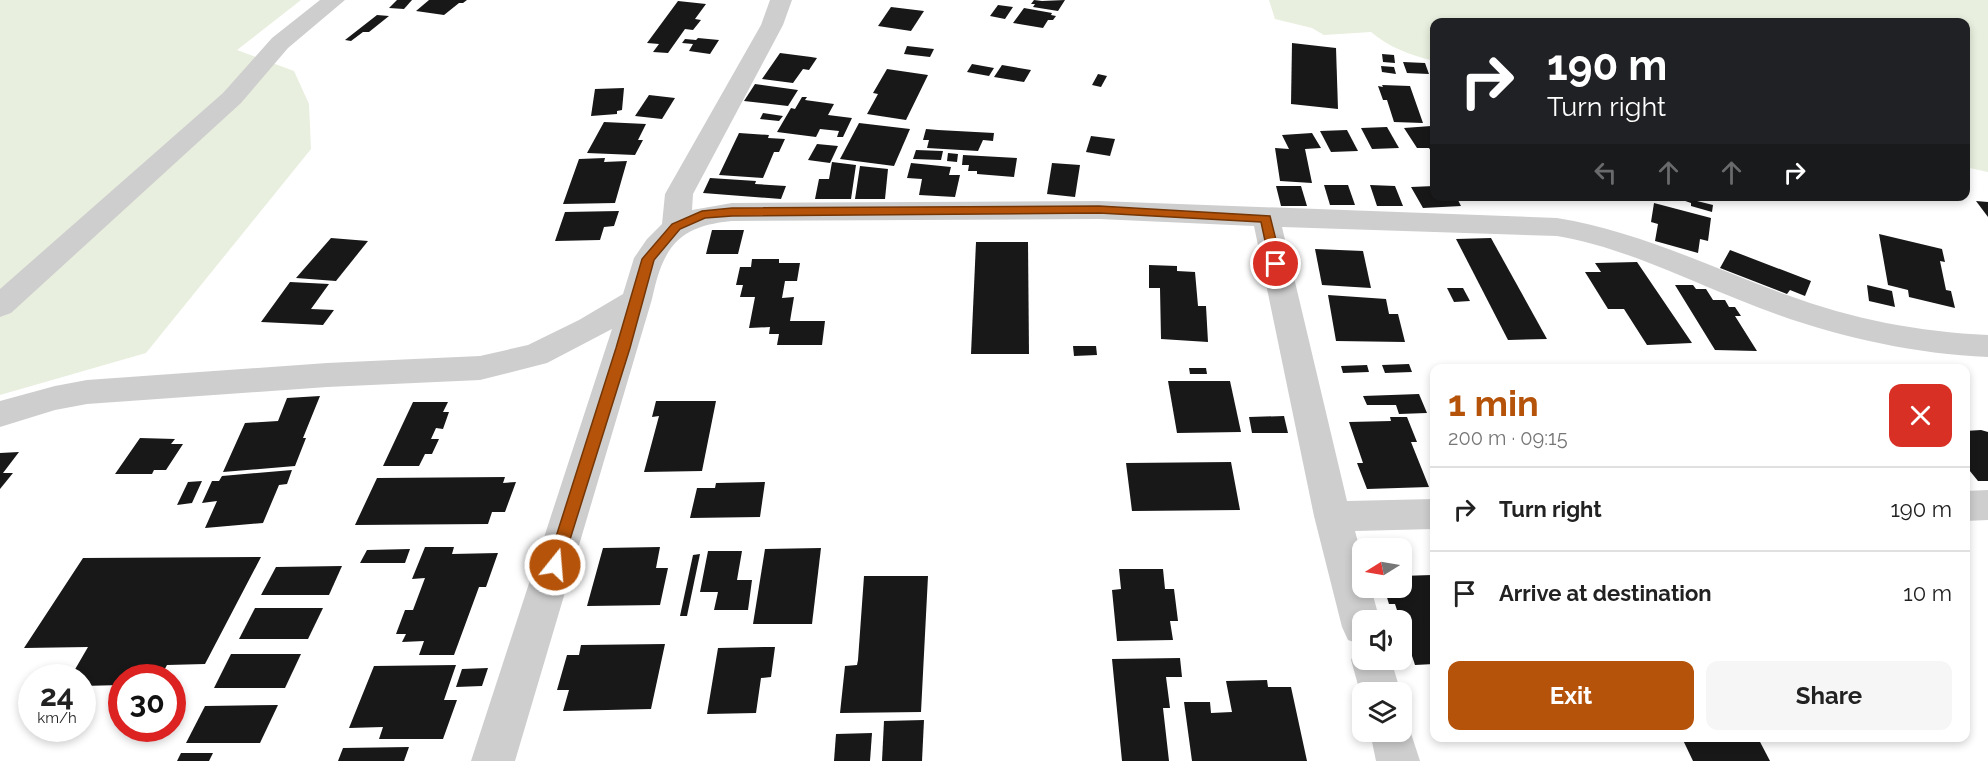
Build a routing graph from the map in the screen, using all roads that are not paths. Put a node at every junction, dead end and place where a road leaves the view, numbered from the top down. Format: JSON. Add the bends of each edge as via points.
{"nodes":[{"id":1,"x":334,"y":0,"type":"edge"},
{"id":2,"x":781,"y":0,"type":"edge"},
{"id":3,"x":1266,"y":218,"type":"junction"},
{"id":4,"x":676,"y":226,"type":"junction"},
{"id":5,"x":637,"y":299,"type":"junction"},
{"id":6,"x":0,"y":306,"type":"edge"},
{"id":7,"x":1988,"y":346,"type":"edge"},
{"id":8,"x":0,"y":414,"type":"edge"},
{"id":9,"x":1988,"y":505,"type":"edge"},
{"id":10,"x":1970,"y":506,"type":"edge"},
{"id":11,"x":1430,"y":514,"type":"edge"},
{"id":12,"x":1332,"y":516,"type":"junction"},
{"id":13,"x":1357,"y":610,"type":"edge"},
{"id":14,"x":1393,"y":742,"type":"edge"},
{"id":15,"x":493,"y":761,"type":"edge"},
{"id":16,"x":1398,"y":761,"type":"edge"}],
"edges":[{"from":1,"to":6,"type":"street","via":[[280,43],[232,98]]},
{"from":2,"to":4,"type":"street","via":[[766,35],[679,194]]},
{"from":3,"to":4,"type":"street","via":[[1099,210],[732,212],[702,214]]},
{"from":3,"to":7,"type":"street","via":[[1576,229],[1650,250],[1823,319],[1925,342]]},
{"from":3,"to":12,"type":"street"},
{"from":4,"to":5,"type":"street","via":[[648,259]]},
{"from":5,"to":8,"type":"street","via":[[591,328],[536,355],[480,368],[87,392]]},
{"from":5,"to":15,"type":"street"},
{"from":9,"to":10,"type":"street"},
{"from":11,"to":12,"type":"street"},
{"from":12,"to":13,"type":"street"},
{"from":14,"to":16,"type":"street"}]}
